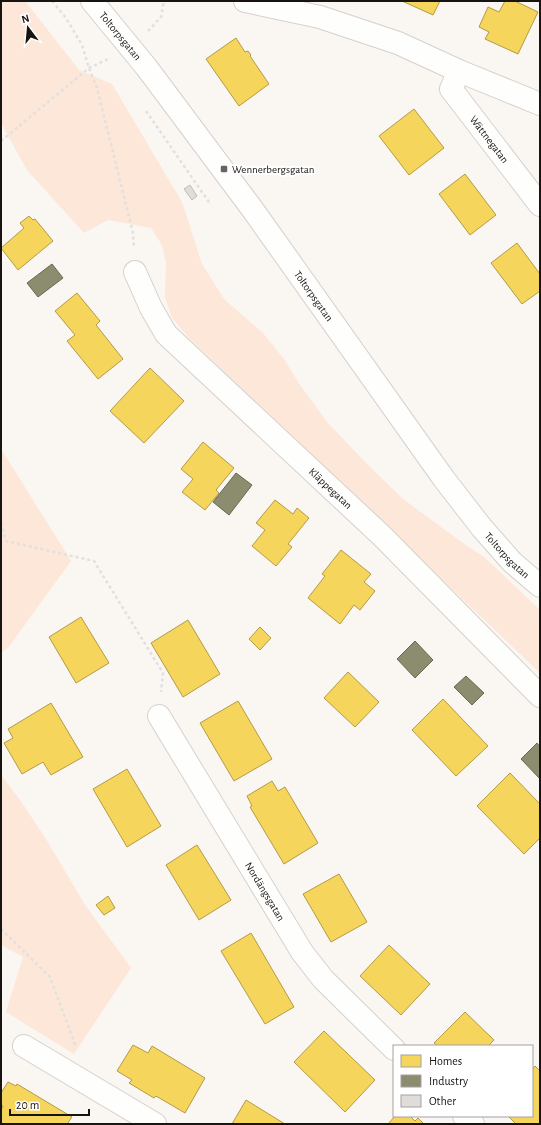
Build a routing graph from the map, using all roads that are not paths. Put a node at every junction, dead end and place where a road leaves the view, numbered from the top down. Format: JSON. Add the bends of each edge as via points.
{"nodes":[{"id":1,"x":92,"y":1,"type":"edge"},
{"id":2,"x":244,"y":1,"type":"edge"},
{"id":3,"x":459,"y":71,"type":"junction"},
{"id":4,"x":540,"y":104,"type":"edge"},
{"id":5,"x":540,"y":205,"type":"edge"},
{"id":6,"x":135,"y":272,"type":"road end"},
{"id":7,"x":540,"y":586,"type":"edge"},
{"id":8,"x":540,"y":696,"type":"edge"},
{"id":9,"x":159,"y":716,"type":"road end"},
{"id":10,"x":24,"y":1046,"type":"dead end"},
{"id":11,"x":393,"y":1048,"type":"edge"},
{"id":12,"x":465,"y":1117,"type":"edge"},
{"id":13,"x":155,"y":1124,"type":"edge"},
{"id":14,"x":473,"y":1124,"type":"edge"}],
"edges":[{"from":1,"to":7,"type":"street","name":"Toltorpsgatan","via":[[147,68],[254,210],[463,504],[512,562]]},
{"from":2,"to":3,"type":"street","via":[[320,17],[398,43]]},
{"from":3,"to":4,"type":"street"},
{"from":3,"to":5,"type":"street","name":"Wättnegatan","via":[[451,89]]},
{"from":6,"to":8,"type":"street","name":"Kläppegatan","via":[[166,334],[383,538]]},
{"from":9,"to":11,"type":"street","name":"Nordängsgatan","via":[[302,952],[323,979]]},
{"from":10,"to":13,"type":"street"},
{"from":12,"to":14,"type":"street"}]}
